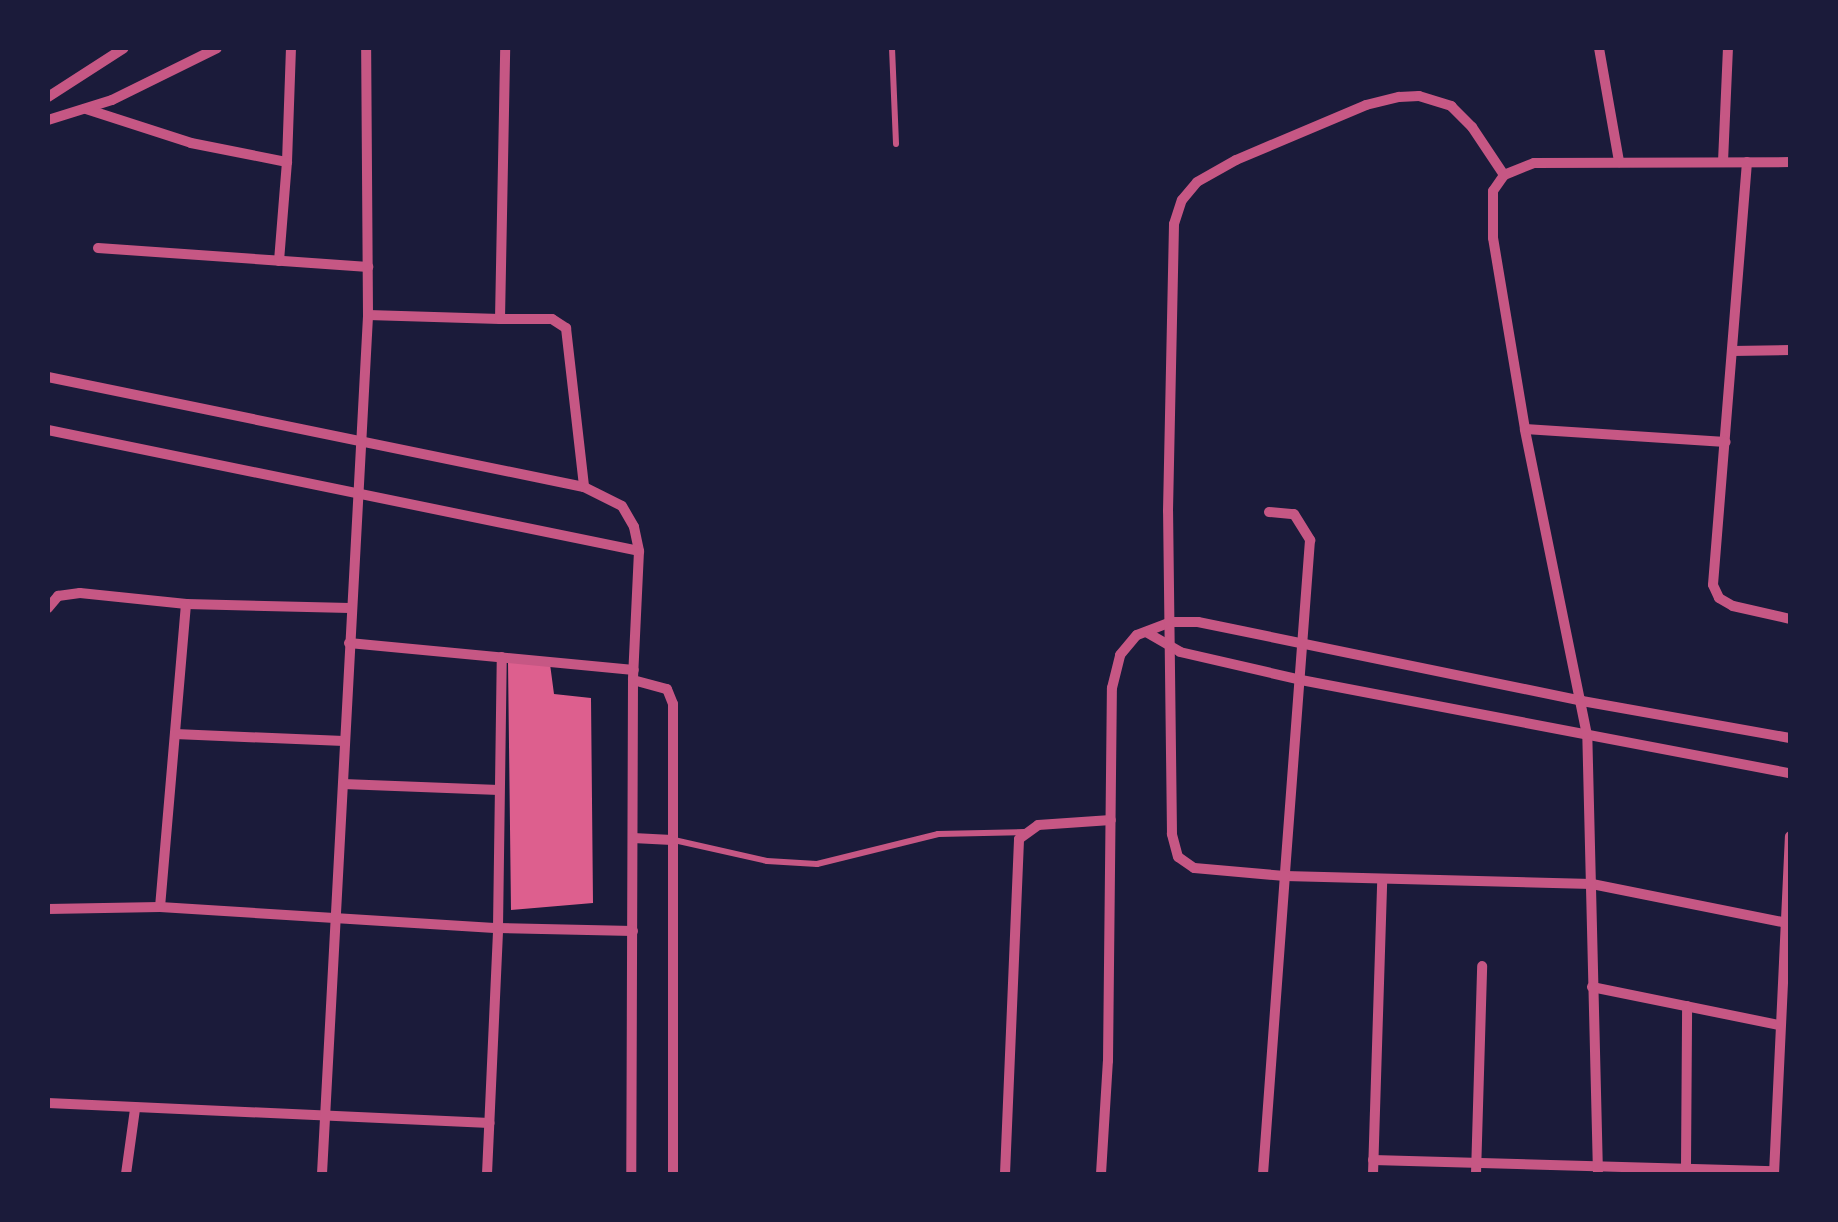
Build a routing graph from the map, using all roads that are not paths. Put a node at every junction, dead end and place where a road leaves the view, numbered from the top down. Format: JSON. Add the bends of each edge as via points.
{"nodes":[{"id":1,"x":124,"y":48,"type":"edge"},
{"id":2,"x":216,"y":48,"type":"edge"},
{"id":3,"x":291,"y":48,"type":"edge"},
{"id":4,"x":366,"y":48,"type":"edge"},
{"id":5,"x":505,"y":48,"type":"edge"},
{"id":6,"x":892,"y":48,"type":"edge"},
{"id":7,"x":1599,"y":48,"type":"edge"},
{"id":8,"x":1728,"y":48,"type":"edge"},
{"id":9,"x":48,"y":97,"type":"edge"},
{"id":10,"x":86,"y":110,"type":"junction"},
{"id":11,"x":48,"y":120,"type":"edge"},
{"id":12,"x":896,"y":144,"type":"dead end"},
{"id":13,"x":288,"y":162,"type":"junction"},
{"id":14,"x":1619,"y":162,"type":"junction"},
{"id":15,"x":1723,"y":162,"type":"junction"},
{"id":16,"x":1746,"y":162,"type":"junction"},
{"id":17,"x":1790,"y":162,"type":"edge"},
{"id":18,"x":1504,"y":175,"type":"junction"},
{"id":19,"x":98,"y":248,"type":"dead end"},
{"id":20,"x":279,"y":260,"type":"junction"},
{"id":21,"x":368,"y":267,"type":"junction"},
{"id":22,"x":368,"y":314,"type":"junction"},
{"id":23,"x":500,"y":319,"type":"junction"},
{"id":24,"x":1790,"y":350,"type":"edge"},
{"id":25,"x":1732,"y":351,"type":"junction"},
{"id":26,"x":48,"y":377,"type":"edge"},
{"id":27,"x":48,"y":430,"type":"edge"},
{"id":28,"x":1526,"y":430,"type":"junction"},
{"id":29,"x":1726,"y":442,"type":"junction"},
{"id":30,"x":362,"y":443,"type":"junction"},
{"id":31,"x":584,"y":487,"type":"junction"},
{"id":32,"x":357,"y":493,"type":"junction"},
{"id":33,"x":1269,"y":512,"type":"dead end"},
{"id":34,"x":639,"y":551,"type":"junction"},
{"id":35,"x":186,"y":604,"type":"junction"},
{"id":36,"x":48,"y":608,"type":"edge"},
{"id":37,"x":350,"y":608,"type":"junction"},
{"id":38,"x":1790,"y":619,"type":"edge"},
{"id":39,"x":1171,"y":622,"type":"junction"},
{"id":40,"x":1146,"y":632,"type":"junction"},
{"id":41,"x":349,"y":643,"type":"junction"},
{"id":42,"x":1306,"y":646,"type":"junction"},
{"id":43,"x":1170,"y":648,"type":"junction"},
{"id":44,"x":502,"y":657,"type":"junction"},
{"id":45,"x":634,"y":675,"type":"junction"},
{"id":46,"x":1301,"y":680,"type":"junction"},
{"id":47,"x":1582,"y":700,"type":"junction"},
{"id":48,"x":175,"y":734,"type":"junction"},
{"id":49,"x":1587,"y":735,"type":"junction"},
{"id":50,"x":1790,"y":738,"type":"edge"},
{"id":51,"x":344,"y":742,"type":"junction"},
{"id":52,"x":1790,"y":774,"type":"edge"},
{"id":53,"x":343,"y":784,"type":"junction"},
{"id":54,"x":499,"y":790,"type":"junction"},
{"id":55,"x":1111,"y":820,"type":"junction"},
{"id":56,"x":1025,"y":832,"type":"junction"},
{"id":57,"x":1790,"y":836,"type":"edge"},
{"id":58,"x":633,"y":838,"type":"junction"},
{"id":59,"x":672,"y":840,"type":"junction"},
{"id":60,"x":1285,"y":876,"type":"junction"},
{"id":61,"x":1382,"y":880,"type":"junction"},
{"id":62,"x":1592,"y":884,"type":"junction"},
{"id":63,"x":160,"y":906,"type":"junction"},
{"id":64,"x":48,"y":910,"type":"edge"},
{"id":65,"x":339,"y":918,"type":"junction"},
{"id":66,"x":1786,"y":923,"type":"junction"},
{"id":67,"x":498,"y":928,"type":"junction"},
{"id":68,"x":633,"y":931,"type":"junction"},
{"id":69,"x":1482,"y":966,"type":"dead end"},
{"id":70,"x":1592,"y":987,"type":"junction"},
{"id":71,"x":1687,"y":1006,"type":"junction"},
{"id":72,"x":1778,"y":1025,"type":"junction"},
{"id":73,"x":48,"y":1103,"type":"edge"},
{"id":74,"x":135,"y":1109,"type":"junction"},
{"id":75,"x":326,"y":1115,"type":"junction"},
{"id":76,"x":490,"y":1122,"type":"junction"},
{"id":77,"x":1374,"y":1160,"type":"junction"},
{"id":78,"x":1686,"y":1166,"type":"junction"},
{"id":79,"x":1476,"y":1170,"type":"edge"},
{"id":80,"x":1598,"y":1171,"type":"edge"},
{"id":81,"x":1774,"y":1173,"type":"edge"},
{"id":82,"x":126,"y":1174,"type":"edge"},
{"id":83,"x":322,"y":1174,"type":"edge"},
{"id":84,"x":487,"y":1174,"type":"edge"},
{"id":85,"x":632,"y":1174,"type":"edge"},
{"id":86,"x":673,"y":1174,"type":"edge"},
{"id":87,"x":1005,"y":1174,"type":"edge"},
{"id":88,"x":1101,"y":1174,"type":"edge"},
{"id":89,"x":1263,"y":1174,"type":"edge"},
{"id":90,"x":1373,"y":1174,"type":"edge"}],
"edges":[{"from":1,"to":9,"type":"street"},
{"from":2,"to":10,"type":"street"},
{"from":3,"to":13,"type":"street"},
{"from":4,"to":21,"type":"street"},
{"from":5,"to":23,"type":"street"},
{"from":6,"to":12,"type":"lane"},
{"from":7,"to":14,"type":"street"},
{"from":8,"to":15,"type":"street"},
{"from":10,"to":11,"type":"street"},
{"from":10,"to":13,"type":"street","via":[[192,143]]},
{"from":13,"to":20,"type":"street"},
{"from":14,"to":15,"type":"street"},
{"from":14,"to":18,"type":"street","via":[[1534,163]]},
{"from":15,"to":16,"type":"street"},
{"from":16,"to":17,"type":"street"},
{"from":16,"to":25,"type":"street"},
{"from":18,"to":28,"type":"street","via":[[1490,211]]},
{"from":18,"to":39,"type":"street","via":[[1451,106],[1398,97],[1236,160],[1197,182],[1182,200],[1174,224]]},
{"from":19,"to":20,"type":"street"},
{"from":20,"to":21,"type":"street"},
{"from":21,"to":22,"type":"street"},
{"from":22,"to":23,"type":"street"},
{"from":22,"to":30,"type":"street"},
{"from":23,"to":31,"type":"street","via":[[552,319],[566,328]]},
{"from":24,"to":25,"type":"street"},
{"from":25,"to":29,"type":"street"},
{"from":26,"to":30,"type":"street"},
{"from":27,"to":32,"type":"street"},
{"from":28,"to":29,"type":"street"},
{"from":28,"to":47,"type":"street"},
{"from":29,"to":38,"type":"street","via":[[1715,593],[1733,606]]},
{"from":30,"to":31,"type":"street"},
{"from":30,"to":32,"type":"street"},
{"from":31,"to":34,"type":"street","via":[[622,506]]},
{"from":32,"to":34,"type":"street"},
{"from":32,"to":37,"type":"street"},
{"from":33,"to":42,"type":"street","via":[[1294,514],[1308,531]]},
{"from":34,"to":45,"type":"street"},
{"from":35,"to":36,"type":"street","via":[[80,593],[58,596]]},
{"from":35,"to":37,"type":"street"},
{"from":35,"to":48,"type":"street"},
{"from":37,"to":41,"type":"street"},
{"from":39,"to":40,"type":"street"},
{"from":39,"to":42,"type":"street"},
{"from":39,"to":43,"type":"street"},
{"from":40,"to":43,"type":"street"},
{"from":40,"to":55,"type":"street","via":[[1130,640],[1116,666]]},
{"from":41,"to":44,"type":"street"},
{"from":41,"to":51,"type":"street"},
{"from":42,"to":46,"type":"street"},
{"from":42,"to":47,"type":"street"},
{"from":43,"to":46,"type":"street"},
{"from":43,"to":60,"type":"street","via":[[1174,848],[1194,868]]},
{"from":44,"to":45,"type":"street"},
{"from":44,"to":54,"type":"street"},
{"from":45,"to":58,"type":"street"},
{"from":45,"to":59,"type":"street","via":[[672,696]]},
{"from":46,"to":49,"type":"street"},
{"from":46,"to":60,"type":"street"},
{"from":47,"to":49,"type":"street"},
{"from":47,"to":50,"type":"street"},
{"from":48,"to":51,"type":"street"},
{"from":48,"to":63,"type":"street"},
{"from":49,"to":52,"type":"street"},
{"from":49,"to":62,"type":"street"},
{"from":51,"to":53,"type":"street"},
{"from":53,"to":54,"type":"street"},
{"from":53,"to":65,"type":"street"},
{"from":54,"to":67,"type":"street"},
{"from":55,"to":56,"type":"street","via":[[1038,825]]},
{"from":55,"to":88,"type":"street"},
{"from":56,"to":59,"type":"lane","via":[[938,834],[816,864]]},
{"from":56,"to":87,"type":"street","via":[[1017,848]]},
{"from":57,"to":66,"type":"street"},
{"from":58,"to":59,"type":"street"},
{"from":58,"to":68,"type":"street"},
{"from":59,"to":86,"type":"street"},
{"from":60,"to":61,"type":"street"},
{"from":60,"to":89,"type":"street"},
{"from":61,"to":62,"type":"street"},
{"from":61,"to":77,"type":"street"},
{"from":62,"to":66,"type":"street"},
{"from":62,"to":70,"type":"street"},
{"from":63,"to":64,"type":"street"},
{"from":63,"to":65,"type":"street"},
{"from":65,"to":67,"type":"street"},
{"from":65,"to":75,"type":"street"},
{"from":66,"to":72,"type":"street"},
{"from":67,"to":68,"type":"street"},
{"from":67,"to":76,"type":"street"},
{"from":68,"to":85,"type":"street"},
{"from":69,"to":79,"type":"street"},
{"from":70,"to":71,"type":"street"},
{"from":70,"to":80,"type":"street"},
{"from":71,"to":72,"type":"street"},
{"from":71,"to":78,"type":"street"},
{"from":72,"to":81,"type":"street"},
{"from":73,"to":74,"type":"street"},
{"from":74,"to":75,"type":"street"},
{"from":74,"to":82,"type":"street"},
{"from":75,"to":76,"type":"street"},
{"from":75,"to":83,"type":"street"},
{"from":76,"to":84,"type":"street"},
{"from":77,"to":79,"type":"street"},
{"from":77,"to":90,"type":"street"},
{"from":78,"to":80,"type":"street"},
{"from":78,"to":81,"type":"street"},
{"from":79,"to":80,"type":"street"}]}
